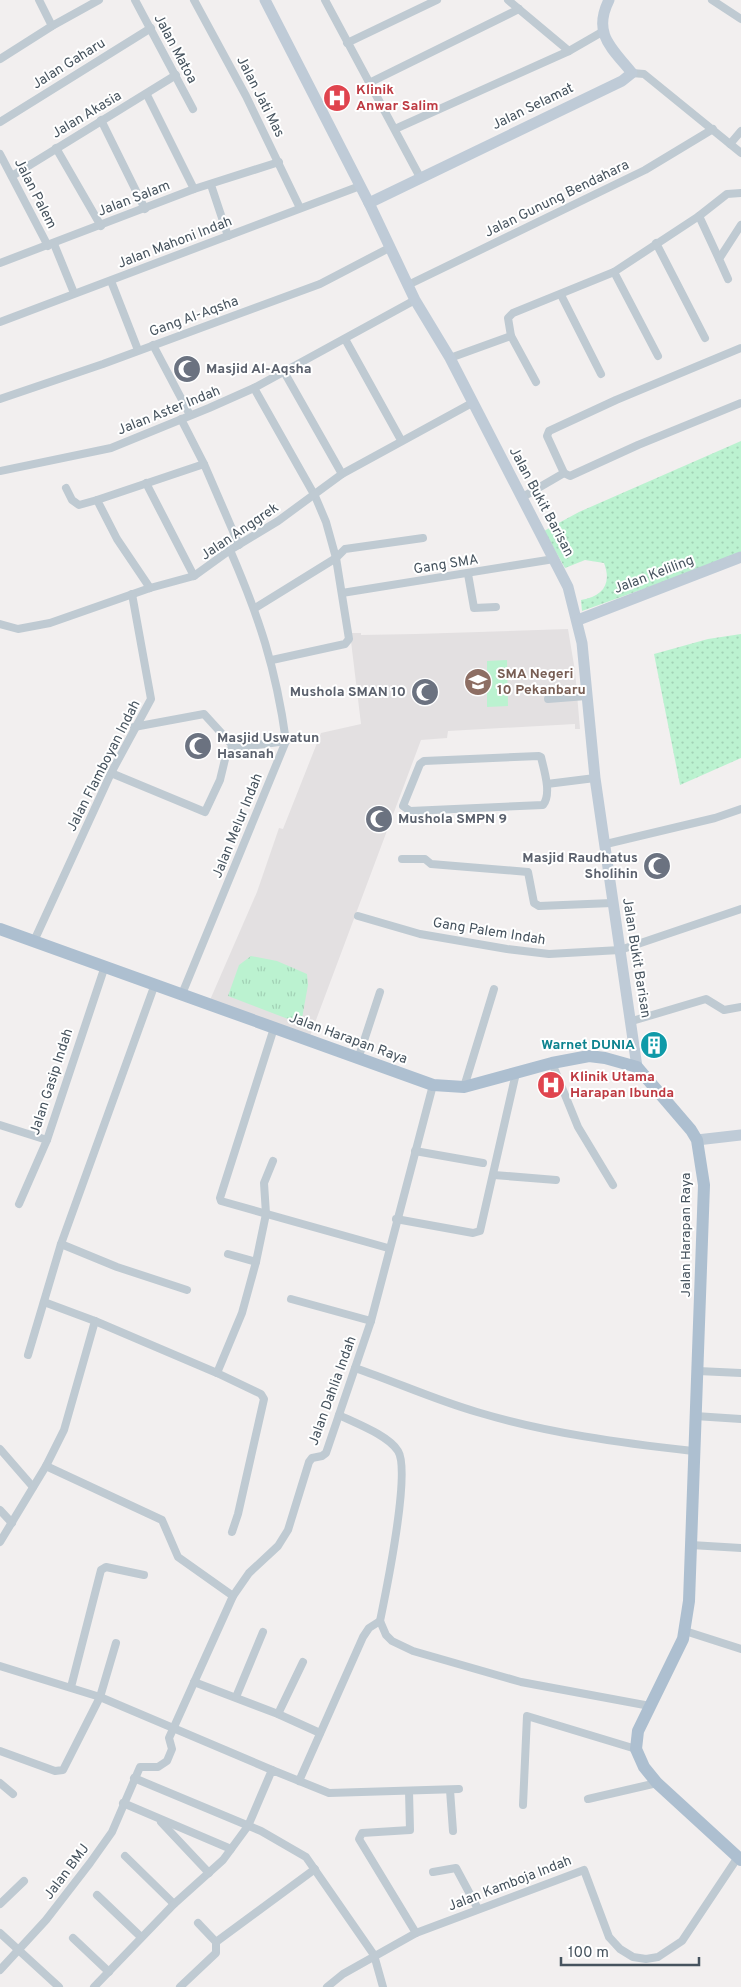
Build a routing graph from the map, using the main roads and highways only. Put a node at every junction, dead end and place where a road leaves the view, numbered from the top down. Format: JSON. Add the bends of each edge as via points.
{"nodes":[{"id":1,"x":266,"y":0,"type":"edge"},
{"id":2,"x":609,"y":0,"type":"edge"},
{"id":3,"x":369,"y":203,"type":"junction"},
{"id":4,"x":741,"y":557,"type":"edge"},
{"id":5,"x":578,"y":620,"type":"junction"},
{"id":6,"x":0,"y":929,"type":"edge"},
{"id":7,"x":637,"y":1067,"type":"junction"},
{"id":8,"x":741,"y":1135,"type":"edge"},
{"id":9,"x":697,"y":1140,"type":"junction"},
{"id":10,"x":740,"y":1859,"type":"edge"}],
"edges":[{"from":1,"to":3,"type":"main road","name":"Jalan Bukit Barisan"},
{"from":2,"to":3,"type":"main road","name":"Jalan Selamat","via":[[603,12],[602,32],[632,73],[622,81]]},
{"from":3,"to":5,"type":"main road","name":"Jalan Bukit Barisan","via":[[415,300],[450,358],[554,559],[568,587]]},
{"from":4,"to":5,"type":"main road","name":"Jalan Keliling"},
{"from":5,"to":7,"type":"main road","name":"Jalan Bukit Barisan","via":[[595,778]]},
{"from":6,"to":7,"type":"main road","name":"Jalan Harapan Raya","via":[[433,1085],[464,1087],[588,1056]]},
{"from":7,"to":9,"type":"main road","name":"Jalan Harapan Raya","via":[[684,1119]]},
{"from":8,"to":9,"type":"main road"},
{"from":9,"to":10,"type":"main road","name":"Jalan Harapan Raya","via":[[704,1185],[685,1631],[638,1731],[636,1748],[644,1767],[657,1782]]}]}
